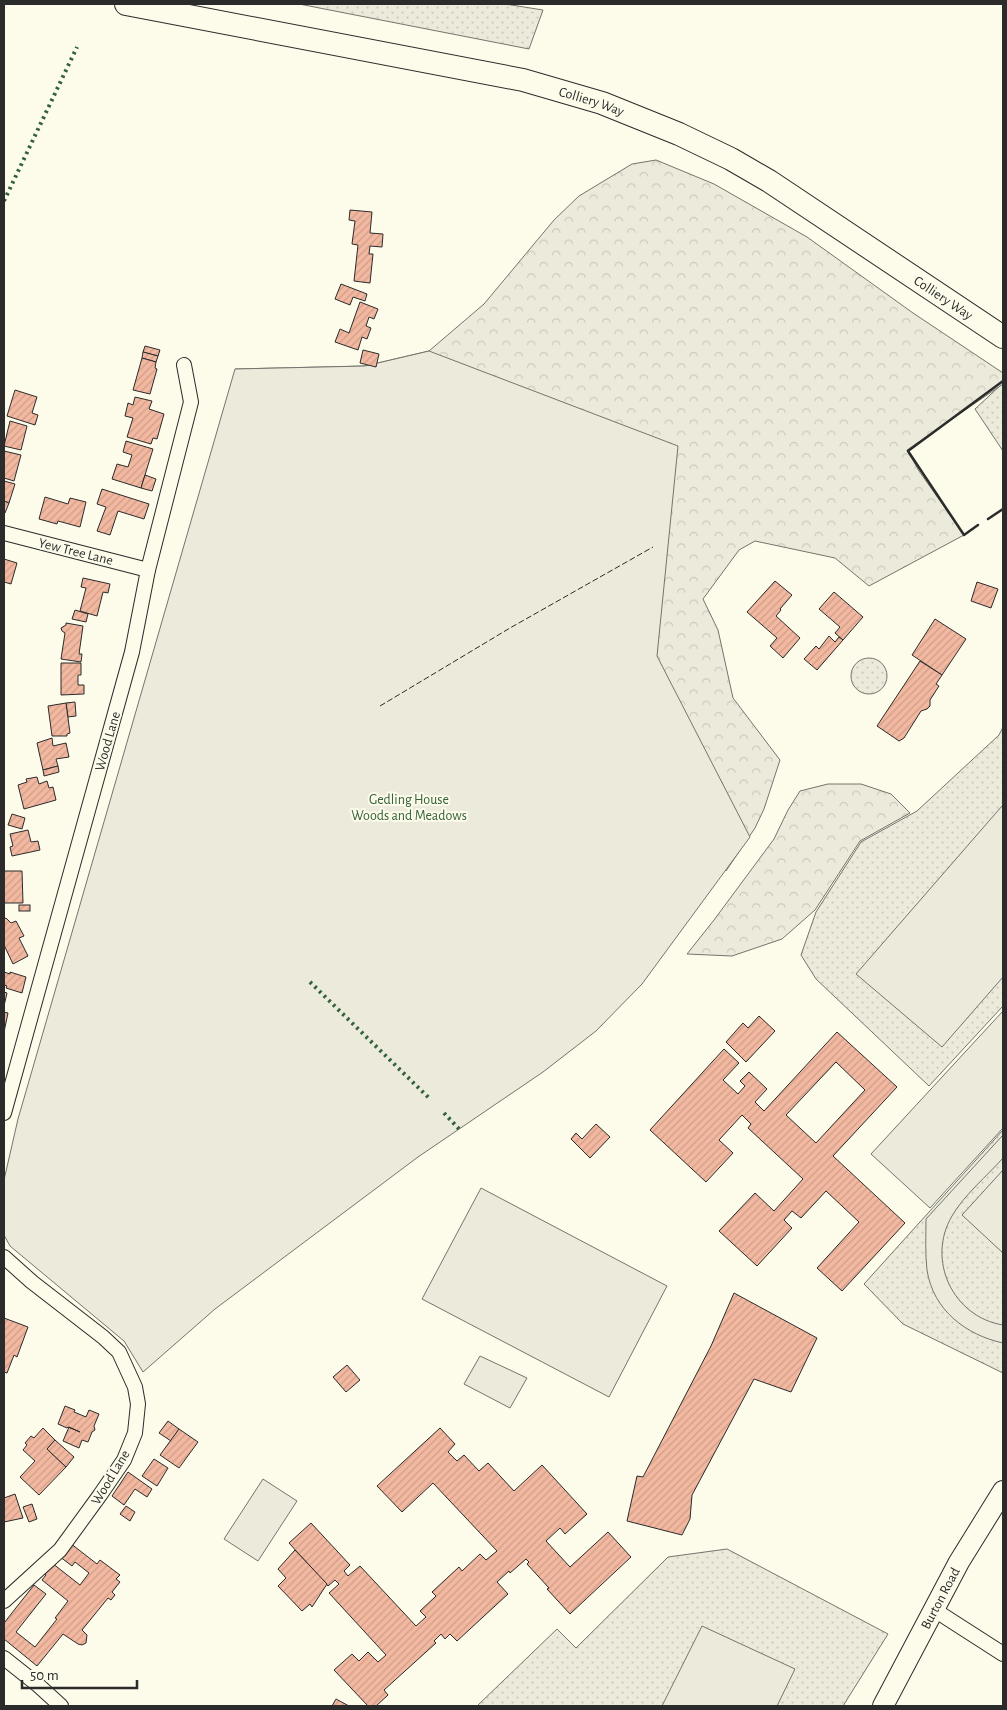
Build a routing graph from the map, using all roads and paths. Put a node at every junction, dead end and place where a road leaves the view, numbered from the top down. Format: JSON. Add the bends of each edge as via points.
{"nodes":[{"id":1,"x":126,"y":4,"type":"edge"},
{"id":2,"x":1003,"y":336,"type":"edge"},
{"id":3,"x":184,"y":366,"type":"dead end"},
{"id":4,"x":4,"y":533,"type":"edge"},
{"id":5,"x":148,"y":570,"type":"junction"},
{"id":6,"x":4,"y":1113,"type":"edge"},
{"id":7,"x":4,"y":1257,"type":"edge"},
{"id":8,"x":1003,"y":1491,"type":"edge"},
{"id":9,"x":4,"y":1601,"type":"edge"},
{"id":10,"x":933,"y":1609,"type":"junction"},
{"id":11,"x":1003,"y":1654,"type":"edge"},
{"id":12,"x":4,"y":1658,"type":"edge"},
{"id":13,"x":61,"y":1706,"type":"edge"},
{"id":14,"x":883,"y":1706,"type":"edge"}],
"edges":[{"from":1,"to":2,"type":"main road","name":"Colliery Way","via":[[523,80],[602,103],[731,159]]},
{"from":3,"to":5,"type":"street","name":"Wood Lane","via":[[191,402]]},
{"from":4,"to":5,"type":"street","name":"Yew Tree Lane"},
{"from":5,"to":6,"type":"street","name":"Wood Lane","via":[[132,652]]},
{"from":7,"to":9,"type":"street","name":"Wood Lane","via":[[119,1352],[135,1387],[138,1404],[135,1433],[124,1460],[60,1550]]},
{"from":8,"to":10,"type":"street","name":"Burton Road"},
{"from":10,"to":11,"type":"street"},
{"from":10,"to":14,"type":"street","name":"Burton Road"},
{"from":12,"to":13,"type":"street"}]}
